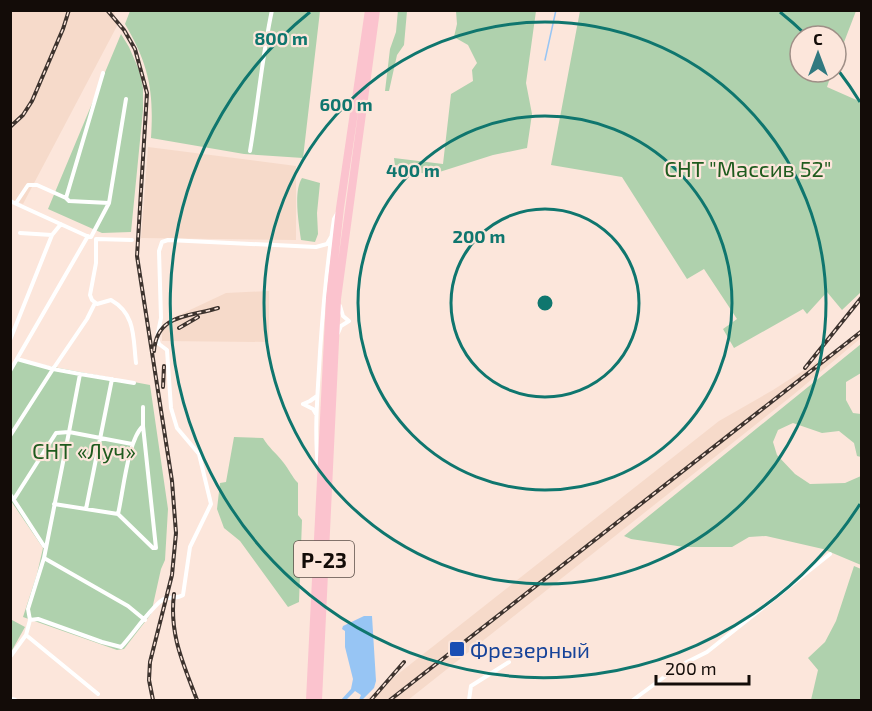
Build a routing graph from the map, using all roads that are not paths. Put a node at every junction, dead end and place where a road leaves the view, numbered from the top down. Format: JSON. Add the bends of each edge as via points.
{"nodes":[{"id":1,"x":272,"y":10,"type":"edge"},
{"id":2,"x":369,"y":10,"type":"edge"},
{"id":3,"x":376,"y":10,"type":"edge"},
{"id":4,"x":103,"y":73,"type":"dead end"},
{"id":5,"x":126,"y":99,"type":"dead end"},
{"id":6,"x":250,"y":151,"type":"dead end"},
{"id":7,"x":66,"y":198,"type":"junction"},
{"id":8,"x":13,"y":202,"type":"edge"},
{"id":9,"x":109,"y":203,"type":"junction"},
{"id":10,"x":340,"y":208,"type":"junction"},
{"id":11,"x":61,"y":224,"type":"junction"},
{"id":12,"x":20,"y":233,"type":"dead end"},
{"id":13,"x":52,"y":235,"type":"junction"},
{"id":14,"x":331,"y":237,"type":"junction"},
{"id":15,"x":92,"y":238,"type":"junction"},
{"id":16,"x":132,"y":240,"type":"dead end"},
{"id":17,"x":316,"y":247,"type":"junction"},
{"id":18,"x":328,"y":260,"type":"junction"},
{"id":19,"x":339,"y":285,"type":"junction"},
{"id":20,"x":95,"y":303,"type":"junction"},
{"id":21,"x":10,"y":340,"type":"edge"},
{"id":22,"x":334,"y":351,"type":"junction"},
{"id":23,"x":17,"y":359,"type":"junction"},
{"id":24,"x":136,"y":363,"type":"dead end"},
{"id":25,"x":53,"y":369,"type":"junction"},
{"id":26,"x":10,"y":371,"type":"edge"},
{"id":27,"x":80,"y":374,"type":"junction"},
{"id":28,"x":112,"y":379,"type":"junction"},
{"id":29,"x":134,"y":383,"type":"dead end"},
{"id":30,"x":317,"y":395,"type":"junction"},
{"id":31,"x":143,"y":407,"type":"dead end"},
{"id":32,"x":316,"y":415,"type":"junction"},
{"id":33,"x":143,"y":426,"type":"junction"},
{"id":34,"x":69,"y":432,"type":"junction"},
{"id":35,"x":10,"y":436,"type":"edge"},
{"id":36,"x":100,"y":437,"type":"junction"},
{"id":37,"x":132,"y":444,"type":"junction"},
{"id":38,"x":320,"y":479,"type":"junction"},
{"id":39,"x":10,"y":494,"type":"edge"},
{"id":40,"x":14,"y":499,"type":"junction"},
{"id":41,"x":54,"y":504,"type":"junction"},
{"id":42,"x":86,"y":509,"type":"junction"},
{"id":43,"x":118,"y":514,"type":"junction"},
{"id":44,"x":45,"y":547,"type":"junction"},
{"id":45,"x":830,"y":554,"type":"dead end"},
{"id":46,"x":44,"y":558,"type":"junction"},
{"id":47,"x":30,"y":620,"type":"junction"},
{"id":48,"x":145,"y":620,"type":"junction"},
{"id":49,"x":26,"y":635,"type":"junction"},
{"id":50,"x":10,"y":657,"type":"edge"},
{"id":51,"x":509,"y":662,"type":"dead end"},
{"id":52,"x":98,"y":694,"type":"dead end"},
{"id":53,"x":310,"y":700,"type":"edge"},
{"id":54,"x":318,"y":700,"type":"edge"},
{"id":55,"x":469,"y":700,"type":"edge"},
{"id":56,"x":633,"y":700,"type":"edge"}],
"edges":[{"from":1,"to":6,"type":"street"},
{"from":2,"to":10,"type":"highway","number":"Р-23"},
{"from":3,"to":19,"type":"highway","number":"Р-23"},
{"from":4,"to":7,"type":"street"},
{"from":5,"to":9,"type":"street"},
{"from":7,"to":8,"type":"street","via":[[38,185],[28,185]]},
{"from":7,"to":9,"type":"street"},
{"from":8,"to":11,"type":"street"},
{"from":9,"to":15,"type":"street"},
{"from":10,"to":14,"type":"street"},
{"from":10,"to":38,"type":"highway","number":"Р-23","via":[[327,333]]},
{"from":11,"to":13,"type":"street"},
{"from":11,"to":15,"type":"street"},
{"from":12,"to":13,"type":"street"},
{"from":13,"to":21,"type":"street"},
{"from":14,"to":17,"type":"street","via":[[327,244]]},
{"from":14,"to":18,"type":"street"},
{"from":15,"to":16,"type":"street"},
{"from":15,"to":20,"type":"street","via":[[96,263],[90,295]]},
{"from":15,"to":23,"type":"street"},
{"from":17,"to":18,"type":"street"},
{"from":17,"to":48,"type":"street","via":[[162,242],[157,339],[167,350],[171,408],[177,428],[199,454],[211,504],[190,546],[183,595],[163,599]]},
{"from":18,"to":30,"type":"street"},
{"from":19,"to":22,"type":"highway","number":"Р-23"},
{"from":19,"to":22,"type":"street","via":[[341,313],[349,321],[341,326]]},
{"from":20,"to":24,"type":"street","via":[[111,300],[126,313],[131,322]]},
{"from":20,"to":25,"type":"street"},
{"from":22,"to":54,"type":"highway","number":"Р-23"},
{"from":23,"to":25,"type":"street"},
{"from":23,"to":26,"type":"street"},
{"from":25,"to":27,"type":"street"},
{"from":25,"to":35,"type":"street"},
{"from":27,"to":28,"type":"street"},
{"from":27,"to":34,"type":"street"},
{"from":28,"to":29,"type":"street"},
{"from":28,"to":36,"type":"street"},
{"from":30,"to":32,"type":"street"},
{"from":30,"to":32,"type":"street","via":[[303,404]]},
{"from":31,"to":33,"type":"street"},
{"from":32,"to":38,"type":"street"},
{"from":33,"to":37,"type":"street"},
{"from":33,"to":43,"type":"street","via":[[156,548]]},
{"from":34,"to":36,"type":"street"},
{"from":34,"to":40,"type":"street","via":[[56,433]]},
{"from":34,"to":41,"type":"street"},
{"from":36,"to":37,"type":"street"},
{"from":36,"to":42,"type":"street"},
{"from":37,"to":43,"type":"street"},
{"from":38,"to":53,"type":"highway","number":"Р-23"},
{"from":39,"to":40,"type":"street"},
{"from":40,"to":44,"type":"street"},
{"from":41,"to":42,"type":"street"},
{"from":41,"to":44,"type":"street"},
{"from":42,"to":43,"type":"street"},
{"from":44,"to":46,"type":"street"},
{"from":45,"to":56,"type":"street","via":[[707,652],[679,666]]},
{"from":46,"to":47,"type":"street","via":[[28,609]]},
{"from":46,"to":48,"type":"street","via":[[128,606]]},
{"from":47,"to":48,"type":"street","via":[[38,619],[122,647]]},
{"from":47,"to":49,"type":"street"},
{"from":49,"to":50,"type":"street"},
{"from":49,"to":52,"type":"street"},
{"from":51,"to":55,"type":"street","via":[[471,686]]}]}
